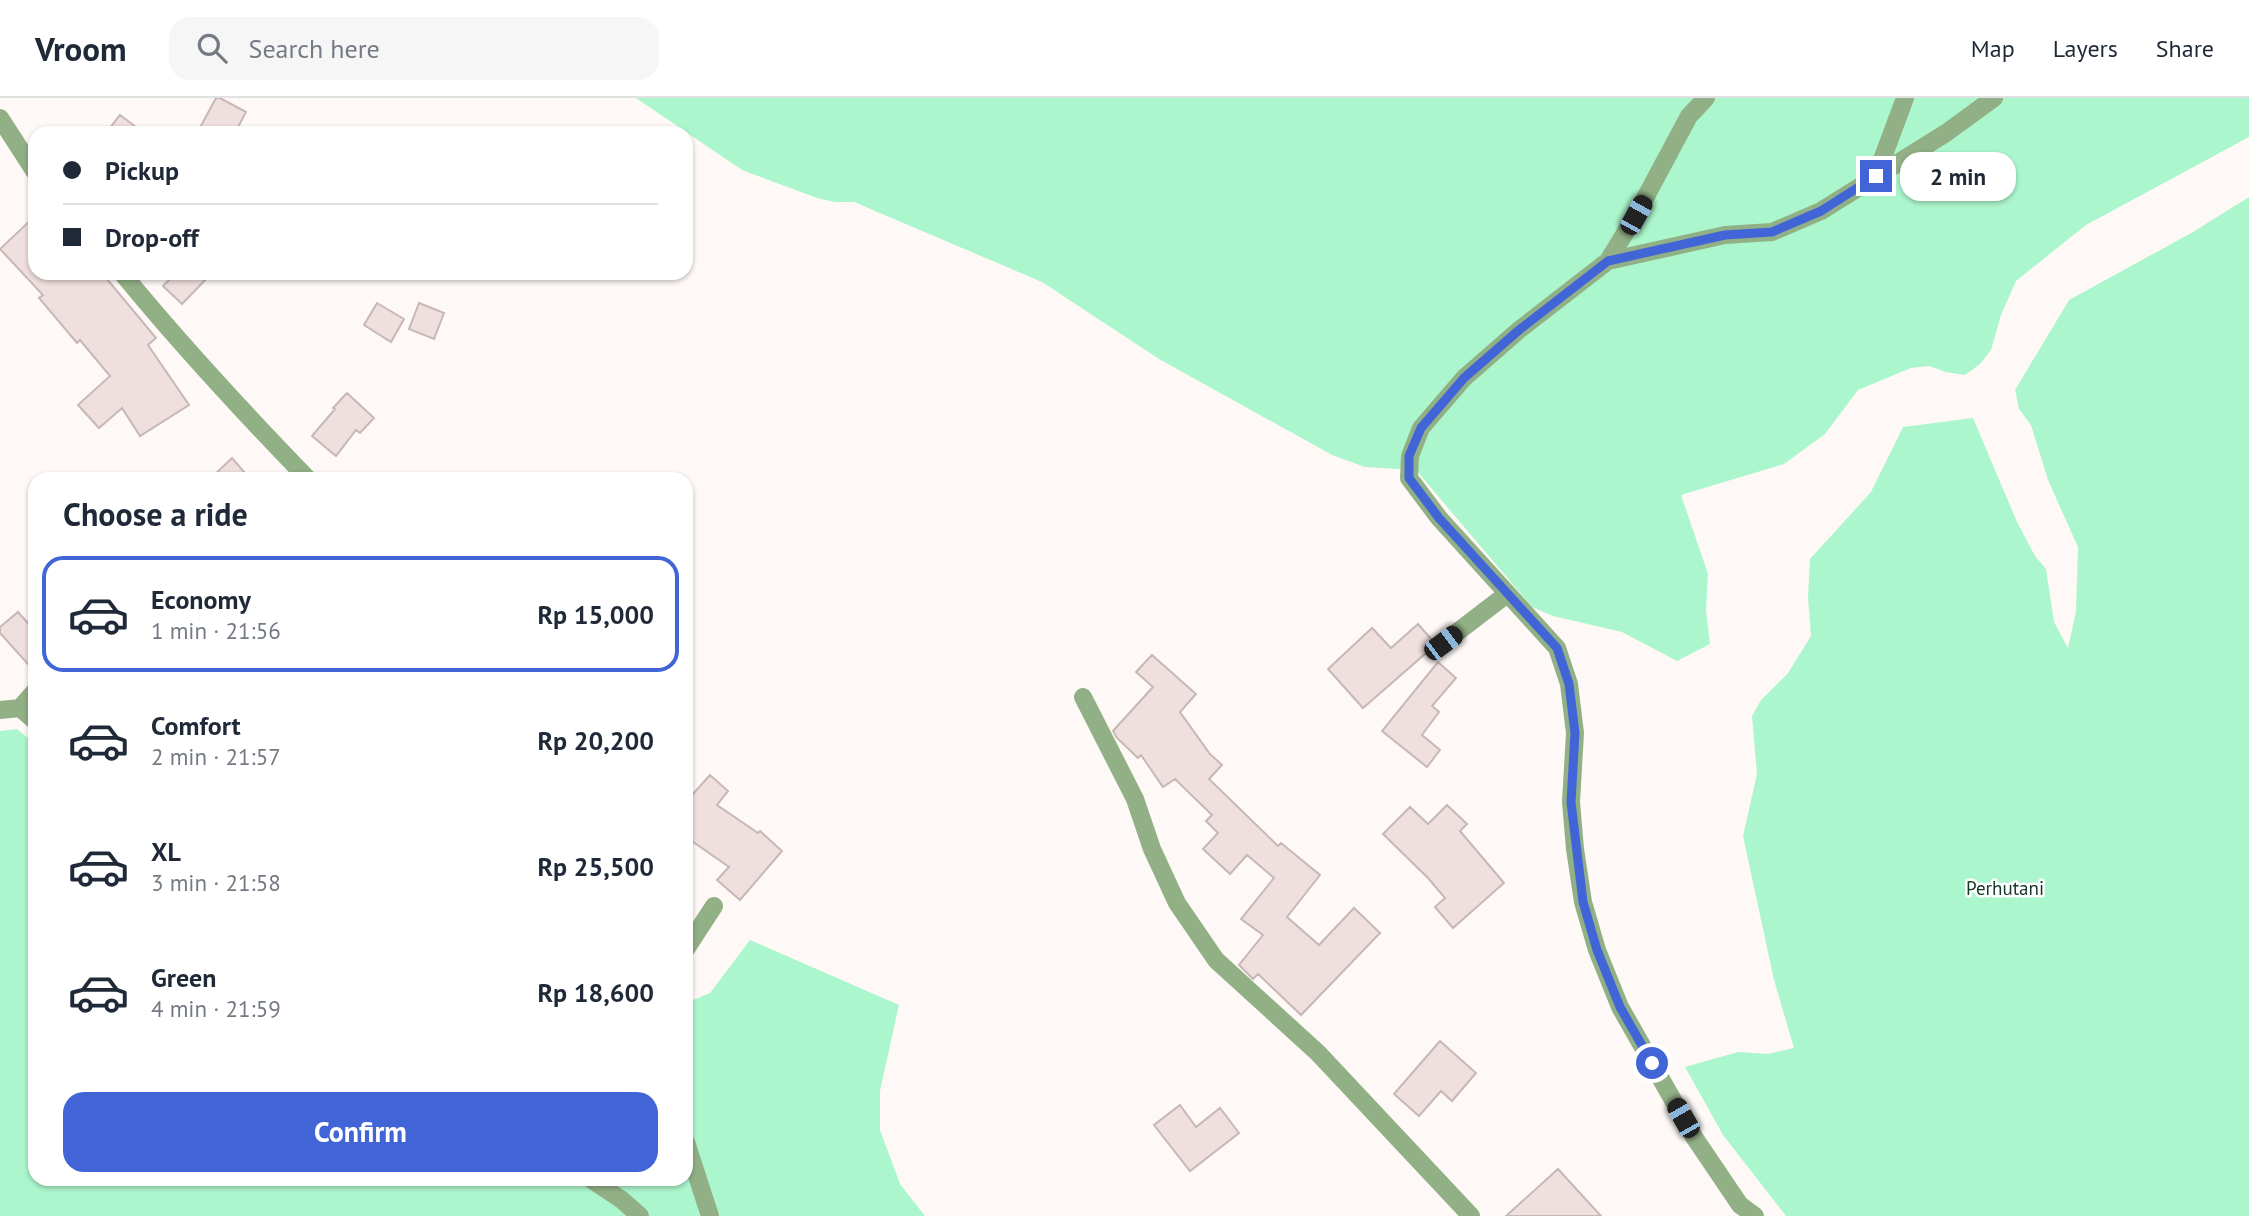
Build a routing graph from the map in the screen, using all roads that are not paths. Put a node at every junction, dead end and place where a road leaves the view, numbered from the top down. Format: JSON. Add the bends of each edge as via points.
{"nodes":[{"id":1,"x":1706,"y":98,"type":"edge"},
{"id":2,"x":1905,"y":98,"type":"edge"},
{"id":3,"x":1994,"y":98,"type":"edge"},
{"id":4,"x":0,"y":118,"type":"edge"},
{"id":5,"x":28,"y":161,"type":"edge"},
{"id":6,"x":1876,"y":176,"type":"junction"},
{"id":7,"x":1608,"y":261,"type":"junction"},
{"id":8,"x":128,"y":280,"type":"edge"},
{"id":9,"x":301,"y":472,"type":"edge"},
{"id":10,"x":1507,"y":594,"type":"junction"},
{"id":11,"x":1443,"y":643,"type":"dead end"},
{"id":12,"x":1083,"y":697,"type":"dead end"},
{"id":13,"x":28,"y":699,"type":"edge"},
{"id":14,"x":20,"y":708,"type":"junction"},
{"id":15,"x":0,"y":710,"type":"edge"},
{"id":16,"x":28,"y":715,"type":"edge"},
{"id":17,"x":714,"y":906,"type":"dead end"},
{"id":18,"x":693,"y":938,"type":"edge"},
{"id":19,"x":693,"y":1164,"type":"edge"},
{"id":20,"x":601,"y":1186,"type":"edge"},
{"id":21,"x":1735,"y":1211,"type":"edge"},
{"id":22,"x":640,"y":1216,"type":"edge"},
{"id":23,"x":710,"y":1216,"type":"edge"},
{"id":24,"x":1471,"y":1216,"type":"edge"},
{"id":25,"x":1755,"y":1216,"type":"edge"}],
"edges":[{"from":1,"to":7,"type":"street","via":[[1689,116]]},
{"from":2,"to":6,"type":"street"},
{"from":3,"to":6,"type":"street","via":[[1946,134]]},
{"from":4,"to":5,"type":"street"},
{"from":6,"to":7,"type":"street","via":[[1821,211],[1772,232],[1725,235]]},
{"from":7,"to":10,"type":"street","via":[[1464,378],[1421,428],[1409,456],[1409,478]]},
{"from":8,"to":9,"type":"street"},
{"from":10,"to":11,"type":"street"},
{"from":10,"to":21,"type":"street","via":[[1557,648],[1569,684],[1575,733],[1571,802],[1575,849],[1597,950],[1620,1007]]},
{"from":12,"to":24,"type":"street","via":[[1135,799],[1177,903],[1216,960],[1318,1054]]},
{"from":13,"to":14,"type":"street"},
{"from":14,"to":15,"type":"street"},
{"from":14,"to":16,"type":"street"},
{"from":17,"to":18,"type":"street"},
{"from":19,"to":23,"type":"street"},
{"from":20,"to":22,"type":"street"},
{"from":21,"to":25,"type":"street"}]}
